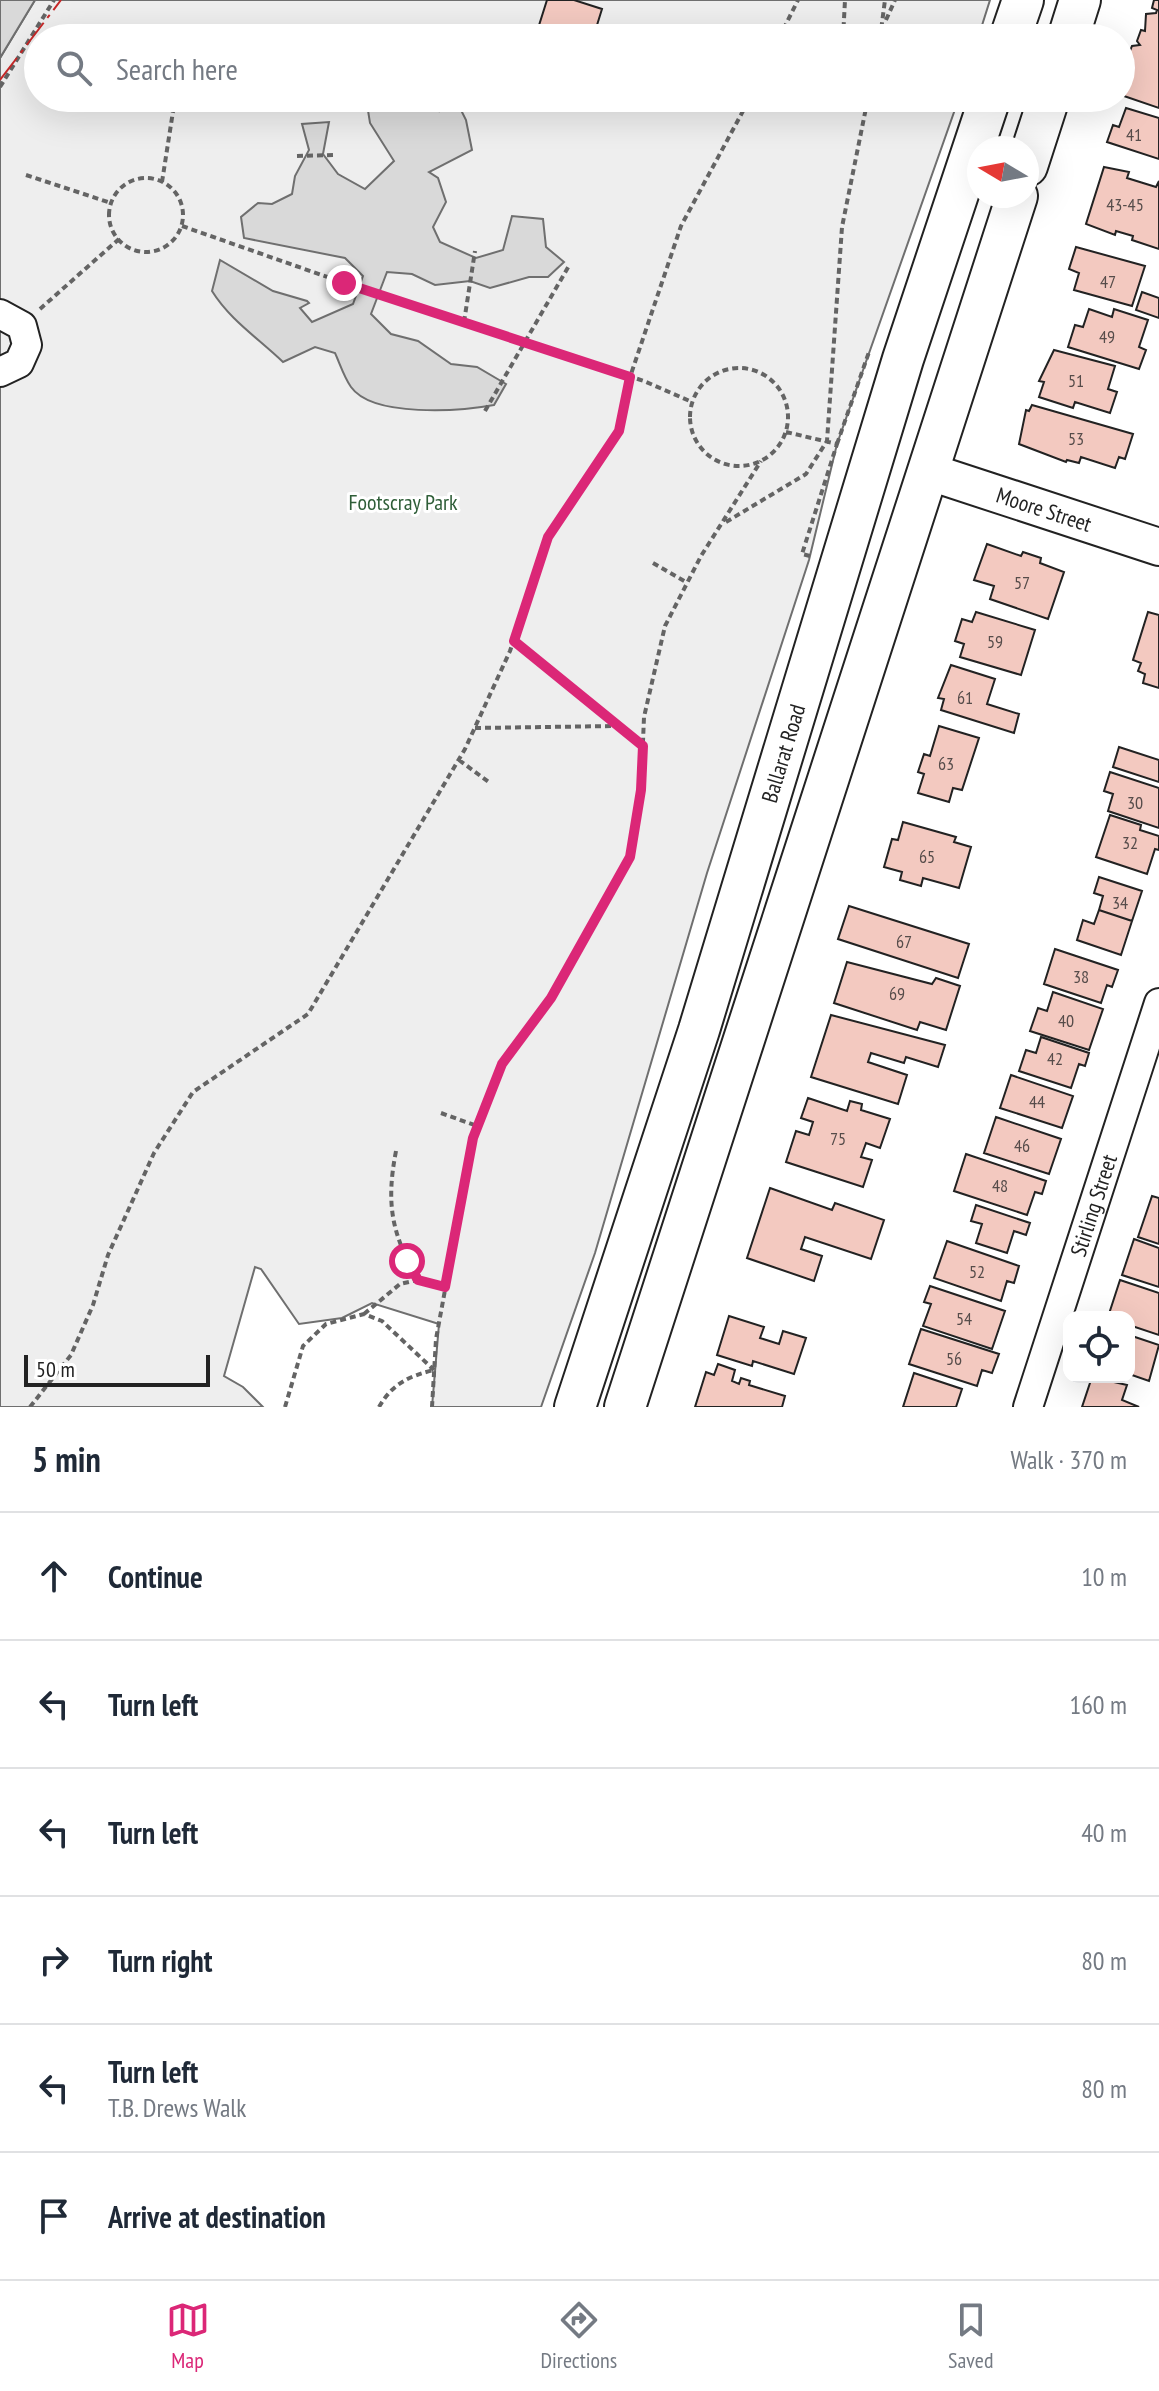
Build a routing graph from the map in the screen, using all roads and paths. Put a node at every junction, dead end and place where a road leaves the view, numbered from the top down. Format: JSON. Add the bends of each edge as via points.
{"nodes":[{"id":1,"x":54,"y":0,"type":"edge"},
{"id":2,"x":798,"y":0,"type":"edge"},
{"id":3,"x":845,"y":0,"type":"edge"},
{"id":4,"x":885,"y":0,"type":"edge"},
{"id":5,"x":895,"y":0,"type":"edge"},
{"id":6,"x":1023,"y":0,"type":"edge"},
{"id":7,"x":1080,"y":0,"type":"edge"},
{"id":8,"x":39,"y":24,"type":"edge"},
{"id":9,"x":786,"y":24,"type":"edge"},
{"id":10,"x":844,"y":24,"type":"edge"},
{"id":11,"x":883,"y":24,"type":"edge"},
{"id":12,"x":884,"y":24,"type":"edge"},
{"id":13,"x":1015,"y":24,"type":"edge"},
{"id":14,"x":1072,"y":24,"type":"edge"},
{"id":15,"x":24,"y":48,"type":"edge"},
{"id":16,"x":0,"y":87,"type":"edge"},
{"id":17,"x":173,"y":112,"type":"edge"},
{"id":18,"x":742,"y":112,"type":"edge"},
{"id":19,"x":865,"y":112,"type":"edge"},
{"id":20,"x":985,"y":112,"type":"edge"},
{"id":21,"x":1044,"y":112,"type":"edge"},
{"id":22,"x":1037,"y":136,"type":"edge"},
{"id":23,"x":335,"y":155,"type":"dead end"},
{"id":24,"x":297,"y":156,"type":"dead end"},
{"id":25,"x":26,"y":175,"type":"dead end"},
{"id":26,"x":162,"y":182,"type":"junction"},
{"id":27,"x":112,"y":203,"type":"junction"},
{"id":28,"x":1013,"y":208,"type":"edge"},
{"id":29,"x":182,"y":226,"type":"junction"},
{"id":30,"x":119,"y":239,"type":"junction"},
{"id":31,"x":475,"y":251,"type":"dead end"},
{"id":32,"x":570,"y":264,"type":"dead end"},
{"id":33,"x":44,"y":304,"type":"dead end"},
{"id":34,"x":0,"y":314,"type":"edge"},
{"id":35,"x":916,"y":320,"type":"junction"},
{"id":36,"x":464,"y":322,"type":"junction"},
{"id":37,"x":972,"y":338,"type":"junction"},
{"id":38,"x":525,"y":341,"type":"junction"},
{"id":39,"x":872,"y":346,"type":"dead end"},
{"id":40,"x":0,"y":372,"type":"edge"},
{"id":41,"x":630,"y":377,"type":"junction"},
{"id":42,"x":692,"y":402,"type":"junction"},
{"id":43,"x":485,"y":411,"type":"dead end"},
{"id":44,"x":786,"y":432,"type":"junction"},
{"id":45,"x":827,"y":441,"type":"junction"},
{"id":46,"x":856,"y":450,"type":"junction"},
{"id":47,"x":761,"y":461,"type":"junction"},
{"id":48,"x":930,"y":472,"type":"junction"},
{"id":49,"x":724,"y":523,"type":"junction"},
{"id":50,"x":1159,"y":547,"type":"edge"},
{"id":51,"x":815,"y":557,"type":"dead end"},
{"id":52,"x":653,"y":563,"type":"dead end"},
{"id":53,"x":686,"y":582,"type":"junction"},
{"id":54,"x":514,"y":641,"type":"junction"},
{"id":55,"x":619,"y":726,"type":"junction"},
{"id":56,"x":475,"y":728,"type":"junction"},
{"id":57,"x":787,"y":745,"type":"junction"},
{"id":58,"x":643,"y":746,"type":"junction"},
{"id":59,"x":459,"y":760,"type":"junction"},
{"id":60,"x":836,"y":761,"type":"junction"},
{"id":61,"x":490,"y":783,"type":"dead end"},
{"id":62,"x":1159,"y":1003,"type":"edge"},
{"id":63,"x":441,"y":1113,"type":"dead end"},
{"id":64,"x":477,"y":1126,"type":"junction"},
{"id":65,"x":396,"y":1151,"type":"dead end"},
{"id":66,"x":418,"y":1280,"type":"junction"},
{"id":67,"x":445,"y":1287,"type":"junction"},
{"id":68,"x":655,"y":1313,"type":"junction"},
{"id":69,"x":364,"y":1314,"type":"junction"},
{"id":70,"x":434,"y":1370,"type":"junction"},
{"id":71,"x":30,"y":1407,"type":"edge"},
{"id":72,"x":285,"y":1407,"type":"edge"},
{"id":73,"x":379,"y":1407,"type":"edge"},
{"id":74,"x":432,"y":1407,"type":"edge"},
{"id":75,"x":575,"y":1407,"type":"edge"},
{"id":76,"x":625,"y":1407,"type":"edge"},
{"id":77,"x":640,"y":1407,"type":"edge"},
{"id":78,"x":1028,"y":1407,"type":"edge"}],
"edges":[{"from":1,"to":8,"type":"path"},
{"from":2,"to":9,"type":"path"},
{"from":3,"to":10,"type":"path"},
{"from":4,"to":11,"type":"path"},
{"from":5,"to":12,"type":"path"},
{"from":6,"to":13,"type":"highway"},
{"from":7,"to":14,"type":"highway"},
{"from":15,"to":16,"type":"path"},
{"from":17,"to":26,"type":"path"},
{"from":18,"to":41,"type":"path","via":[[681,226]]},
{"from":19,"to":45,"type":"path","via":[[842,227]]},
{"from":20,"to":35,"type":"highway","name":"Ballarat Road"},
{"from":21,"to":22,"type":"highway"},
{"from":23,"to":24,"type":"path"},
{"from":25,"to":27,"type":"path"},
{"from":26,"to":27,"type":"path","via":[[128,182]]},
{"from":26,"to":29,"type":"path","via":[[181,201]]},
{"from":27,"to":30,"type":"path","via":[[111,225]]},
{"from":28,"to":37,"type":"highway"},
{"from":29,"to":30,"type":"path","via":[[158,251],[134,250]]},
{"from":29,"to":36,"type":"path"},
{"from":30,"to":33,"type":"path"},
{"from":31,"to":36,"type":"path"},
{"from":32,"to":38,"type":"path"},
{"from":34,"to":40,"type":"street","via":[[22,326],[27,345],[19,363]]},
{"from":35,"to":37,"type":"highway"},
{"from":35,"to":46,"type":"highway","name":"Ballarat Road"},
{"from":36,"to":38,"type":"path"},
{"from":37,"to":48,"type":"highway"},
{"from":38,"to":41,"type":"path"},
{"from":38,"to":43,"type":"path"},
{"from":39,"to":46,"type":"path"},
{"from":41,"to":42,"type":"path"},
{"from":41,"to":54,"type":"path","via":[[619,431],[548,537]]},
{"from":42,"to":44,"type":"path","via":[[698,388],[716,372],[733,367],[759,371],[782,393],[788,409]]},
{"from":42,"to":47,"type":"path","via":[[693,436],[706,454],[735,466]]},
{"from":44,"to":45,"type":"path"},
{"from":44,"to":47,"type":"path"},
{"from":45,"to":46,"type":"path"},
{"from":45,"to":49,"type":"path","via":[[806,474]]},
{"from":46,"to":48,"type":"highway"},
{"from":46,"to":51,"type":"path","via":[[802,554]]},
{"from":46,"to":57,"type":"highway","name":"Ballarat Road"},
{"from":47,"to":49,"type":"path"},
{"from":48,"to":50,"type":"main road","name":"Moore Street"},
{"from":48,"to":60,"type":"highway"},
{"from":49,"to":53,"type":"path"},
{"from":52,"to":53,"type":"path"},
{"from":53,"to":58,"type":"path","via":[[665,626],[644,717]]},
{"from":54,"to":55,"type":"path"},
{"from":54,"to":56,"type":"path"},
{"from":55,"to":56,"type":"path"},
{"from":55,"to":58,"type":"path"},
{"from":56,"to":59,"type":"path"},
{"from":57,"to":60,"type":"highway"},
{"from":57,"to":75,"type":"highway","name":"Ballarat Road"},
{"from":58,"to":64,"type":"path","via":[[630,857],[551,998],[502,1064]]},
{"from":59,"to":61,"type":"path"},
{"from":59,"to":71,"type":"path","via":[[308,1014],[193,1092],[154,1153],[71,1355]]},
{"from":60,"to":68,"type":"highway"},
{"from":62,"to":78,"type":"street","name":"Stirling Street"},
{"from":63,"to":64,"type":"path"},
{"from":64,"to":67,"type":"path"},
{"from":65,"to":66,"type":"path","via":[[389,1190],[396,1240]]},
{"from":66,"to":67,"type":"path"},
{"from":66,"to":69,"type":"path","via":[[400,1284]]},
{"from":67,"to":70,"type":"path"},
{"from":68,"to":76,"type":"highway"},
{"from":68,"to":77,"type":"highway"},
{"from":69,"to":70,"type":"path","via":[[382,1321]]},
{"from":69,"to":72,"type":"path","via":[[326,1324],[303,1346]]},
{"from":70,"to":73,"type":"path","via":[[407,1376]]},
{"from":70,"to":74,"type":"path"}]}
